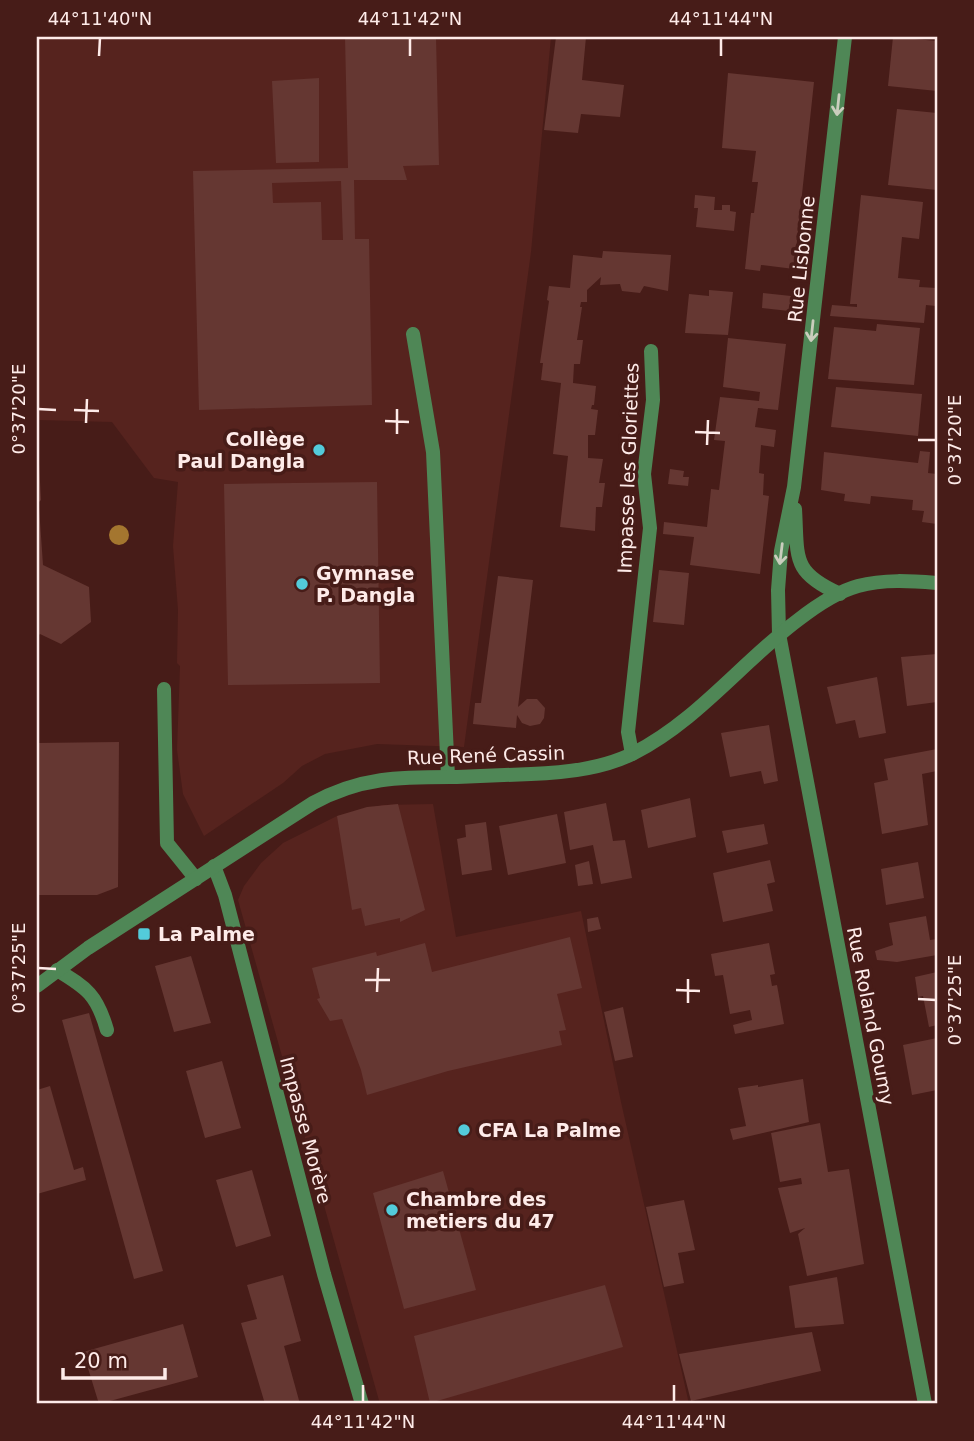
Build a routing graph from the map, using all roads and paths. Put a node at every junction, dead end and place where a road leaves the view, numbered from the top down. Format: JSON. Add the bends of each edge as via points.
{"nodes":[{"id":1,"x":845,"y":37,"type":"edge"},
{"id":2,"x":414,"y":334,"type":"dead end"},
{"id":3,"x":651,"y":351,"type":"dead end"},
{"id":4,"x":794,"y":486,"type":"junction"},
{"id":5,"x":937,"y":583,"type":"edge"},
{"id":6,"x":840,"y":594,"type":"junction"},
{"id":7,"x":779,"y":634,"type":"junction"},
{"id":8,"x":164,"y":689,"type":"dead end"},
{"id":9,"x":632,"y":754,"type":"junction"},
{"id":10,"x":448,"y":777,"type":"junction"},
{"id":11,"x":214,"y":866,"type":"junction"},
{"id":12,"x":196,"y":879,"type":"junction"},
{"id":13,"x":57,"y":970,"type":"junction"},
{"id":14,"x":37,"y":986,"type":"edge"},
{"id":15,"x":107,"y":1030,"type":"dead end"},
{"id":16,"x":362,"y":1404,"type":"edge"},
{"id":17,"x":925,"y":1404,"type":"edge"}],
"edges":[{"from":1,"to":4,"type":"street","name":"Rue Lisbonne","one_way":true},
{"from":2,"to":10,"type":"street","via":[[433,452]]},
{"from":3,"to":9,"type":"street","name":"Impasse les Gloriettes","via":[[653,400],[644,474],[649,528],[628,732]]},
{"from":4,"to":6,"type":"street","name":"Rue Lisbonne","via":[[798,556],[805,573]]},
{"from":4,"to":7,"type":"street","name":"Rue Lisbonne","one_way":true,"via":[[781,551]]},
{"from":5,"to":6,"type":"street","name":"Rue René Cassin","via":[[898,580]]},
{"from":6,"to":7,"type":"street","name":"Rue René Cassin"},
{"from":7,"to":9,"type":"street","name":"Rue René Cassin","via":[[696,711]]},
{"from":7,"to":17,"type":"street","name":"Rue Roland Goumy"},
{"from":8,"to":12,"type":"street","via":[[167,843]]},
{"from":9,"to":10,"type":"street","name":"Rue René Cassin","via":[[557,773]]},
{"from":10,"to":11,"type":"street","name":"Rue René Cassin","via":[[387,778],[334,791]]},
{"from":11,"to":12,"type":"street","name":"Rue René Cassin"},
{"from":11,"to":16,"type":"street","name":"Impasse Morère"},
{"from":12,"to":13,"type":"street","name":"Rue René Cassin"},
{"from":13,"to":14,"type":"street","name":"Rue René Cassin"},
{"from":13,"to":15,"type":"street","via":[[86,988],[101,1008]]}]}
